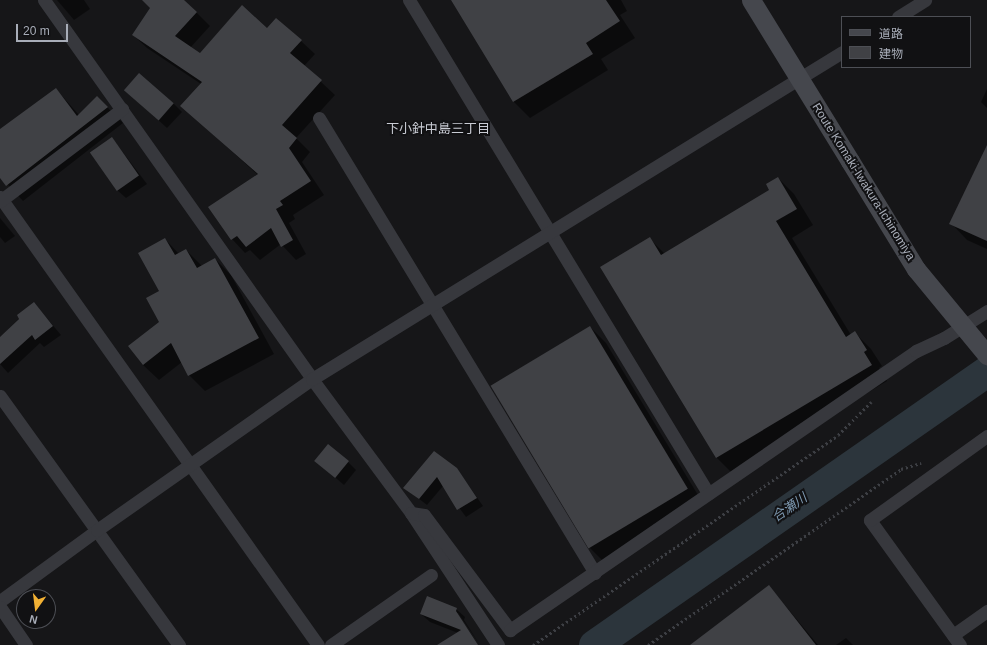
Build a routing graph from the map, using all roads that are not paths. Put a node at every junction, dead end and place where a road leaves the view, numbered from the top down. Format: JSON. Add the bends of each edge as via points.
{"nodes":[{"id":1,"x":44,"y":0,"type":"edge"},
{"id":2,"x":409,"y":0,"type":"edge"},
{"id":3,"x":751,"y":0,"type":"edge"},
{"id":4,"x":925,"y":0,"type":"edge"},
{"id":5,"x":900,"y":16,"type":"edge"},
{"id":6,"x":841,"y":53,"type":"edge"},
{"id":7,"x":799,"y":79,"type":"junction"},
{"id":8,"x":122,"y":109,"type":"junction"},
{"id":9,"x":319,"y":118,"type":"dead end"},
{"id":10,"x":1,"y":199,"type":"edge"},
{"id":11,"x":549,"y":231,"type":"junction"},
{"id":12,"x":430,"y":305,"type":"junction"},
{"id":13,"x":987,"y":312,"type":"edge"},
{"id":14,"x":987,"y":356,"type":"edge"},
{"id":15,"x":312,"y":379,"type":"junction"},
{"id":16,"x":0,"y":396,"type":"edge"},
{"id":17,"x":987,"y":436,"type":"edge"},
{"id":18,"x":190,"y":466,"type":"junction"},
{"id":19,"x":708,"y":493,"type":"junction"},
{"id":20,"x":411,"y":513,"type":"junction"},
{"id":21,"x":97,"y":530,"type":"junction"},
{"id":22,"x":595,"y":573,"type":"junction"},
{"id":23,"x":431,"y":575,"type":"dead end"},
{"id":24,"x":0,"y":601,"type":"edge"},
{"id":25,"x":0,"y":607,"type":"edge"},
{"id":26,"x":987,"y":611,"type":"edge"},
{"id":27,"x":956,"y":640,"type":"edge"},
{"id":28,"x":26,"y":645,"type":"edge"},
{"id":29,"x":179,"y":645,"type":"edge"},
{"id":30,"x":318,"y":645,"type":"edge"},
{"id":31,"x":331,"y":645,"type":"edge"},
{"id":32,"x":498,"y":645,"type":"edge"}],
"edges":[{"from":1,"to":8,"type":"street"},
{"from":2,"to":11,"type":"street"},
{"from":3,"to":7,"type":"main road","name":"Route Komaki-Iwakura-Ichinomiya"},
{"from":4,"to":5,"type":"street"},
{"from":6,"to":7,"type":"street"},
{"from":7,"to":11,"type":"street"},
{"from":7,"to":14,"type":"main road","name":"Route Komaki-Iwakura-Ichinomiya","bridge":true,"via":[[916,269]]},
{"from":8,"to":10,"type":"street"},
{"from":8,"to":15,"type":"street"},
{"from":9,"to":12,"type":"street"},
{"from":10,"to":18,"type":"street"},
{"from":11,"to":12,"type":"street"},
{"from":11,"to":19,"type":"street"},
{"from":12,"to":15,"type":"street"},
{"from":12,"to":22,"type":"street"},
{"from":13,"to":19,"type":"street","via":[[944,338],[916,351]]},
{"from":15,"to":18,"type":"street"},
{"from":15,"to":20,"type":"street"},
{"from":16,"to":21,"type":"street"},
{"from":17,"to":27,"type":"street","via":[[870,520]]},
{"from":18,"to":21,"type":"street"},
{"from":18,"to":30,"type":"street"},
{"from":19,"to":22,"type":"street"},
{"from":20,"to":22,"type":"street","via":[[424,515],[510,630]]},
{"from":20,"to":32,"type":"street"},
{"from":21,"to":24,"type":"street"},
{"from":21,"to":29,"type":"street"},
{"from":23,"to":31,"type":"street"},
{"from":25,"to":28,"type":"street"},
{"from":26,"to":27,"type":"street"}]}
